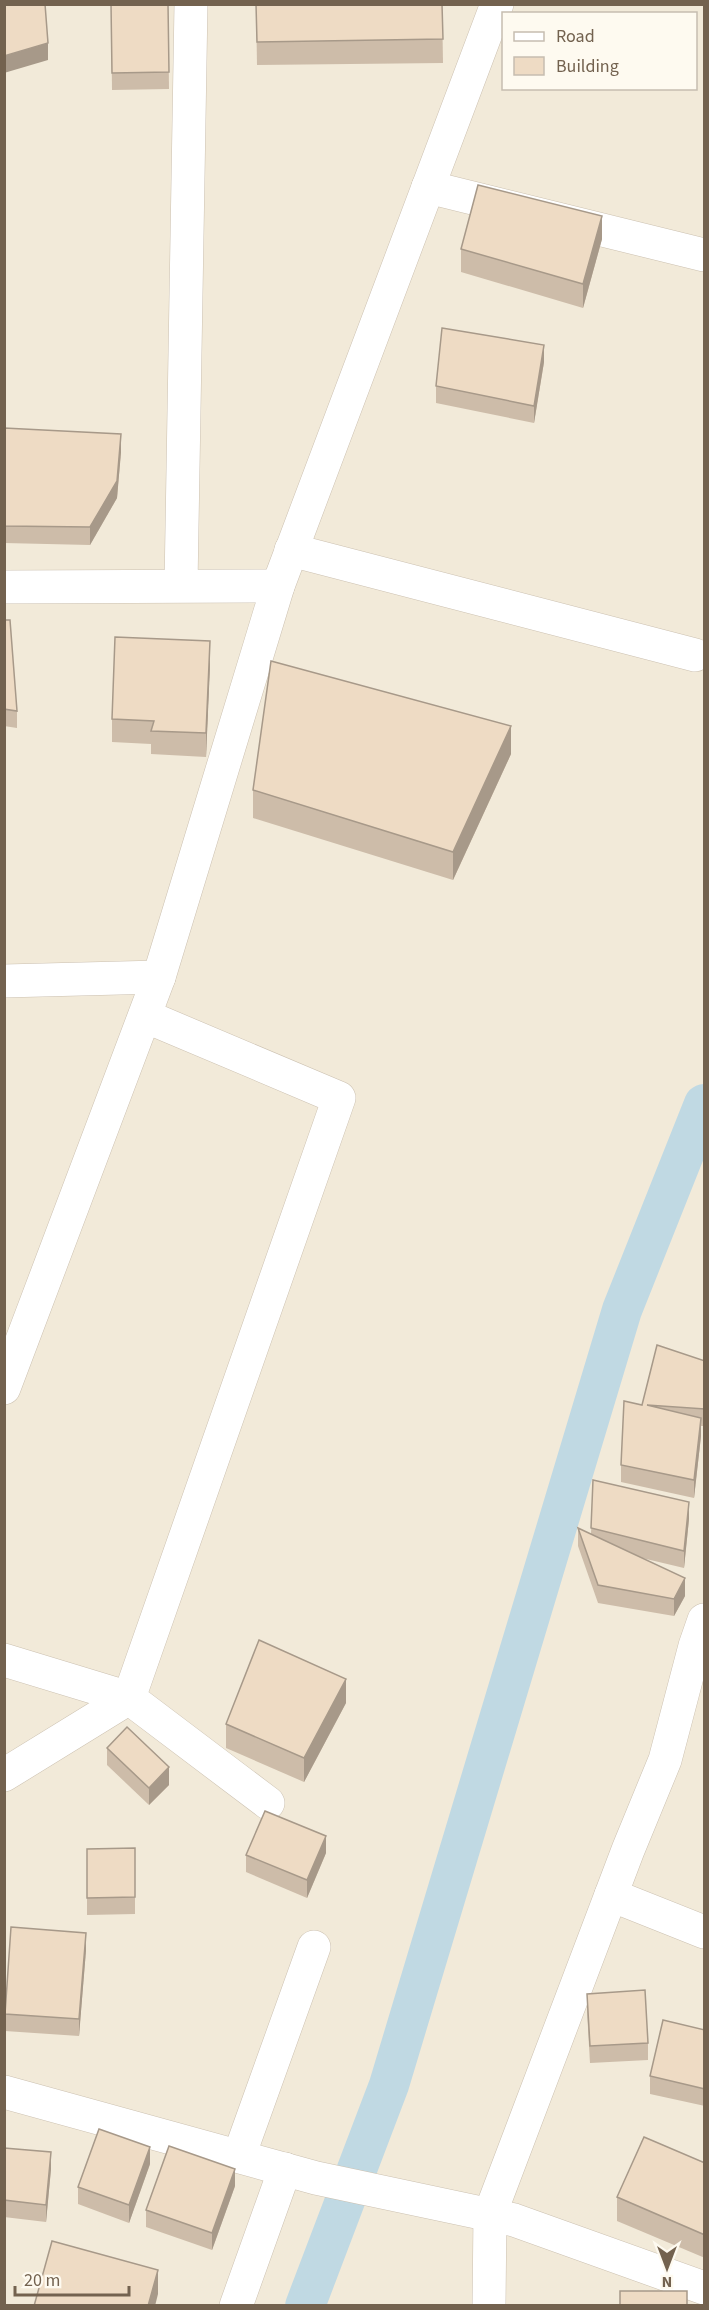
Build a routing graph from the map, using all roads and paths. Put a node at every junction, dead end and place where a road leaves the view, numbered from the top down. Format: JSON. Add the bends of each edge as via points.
{"nodes":[{"id":1,"x":191,"y":4,"type":"edge"},
{"id":2,"x":497,"y":4,"type":"edge"},
{"id":3,"x":428,"y":188,"type":"junction"},
{"id":4,"x":705,"y":255,"type":"edge"},
{"id":5,"x":291,"y":550,"type":"junction"},
{"id":6,"x":181,"y":585,"type":"junction"},
{"id":7,"x":278,"y":586,"type":"junction"},
{"id":8,"x":4,"y":587,"type":"edge"},
{"id":9,"x":695,"y":654,"type":"dead end"},
{"id":10,"x":159,"y":977,"type":"junction"},
{"id":11,"x":4,"y":981,"type":"edge"},
{"id":12,"x":145,"y":1016,"type":"junction"},
{"id":13,"x":4,"y":1388,"type":"edge"},
{"id":14,"x":705,"y":1620,"type":"edge"},
{"id":15,"x":4,"y":1660,"type":"edge"},
{"id":16,"x":695,"y":1685,"type":"edge"},
{"id":17,"x":129,"y":1698,"type":"junction"},
{"id":18,"x":4,"y":1775,"type":"edge"},
{"id":19,"x":268,"y":1803,"type":"dead end"},
{"id":20,"x":611,"y":1895,"type":"junction"},
{"id":21,"x":705,"y":1932,"type":"edge"},
{"id":22,"x":314,"y":1947,"type":"dead end"},
{"id":23,"x":4,"y":2092,"type":"edge"},
{"id":24,"x":238,"y":2156,"type":"junction"},
{"id":25,"x":285,"y":2169,"type":"junction"},
{"id":26,"x":490,"y":2214,"type":"junction"},
{"id":27,"x":705,"y":2288,"type":"edge"},
{"id":28,"x":236,"y":2306,"type":"edge"},
{"id":29,"x":489,"y":2306,"type":"edge"}],
"edges":[{"from":1,"to":6,"type":"street"},
{"from":2,"to":3,"type":"street"},
{"from":3,"to":4,"type":"street"},
{"from":3,"to":5,"type":"street"},
{"from":5,"to":7,"type":"street"},
{"from":5,"to":9,"type":"street"},
{"from":6,"to":7,"type":"street"},
{"from":6,"to":8,"type":"street"},
{"from":7,"to":10,"type":"street"},
{"from":10,"to":11,"type":"street"},
{"from":10,"to":12,"type":"street"},
{"from":12,"to":13,"type":"street"},
{"from":12,"to":17,"type":"street","via":[[339,1098]]},
{"from":14,"to":16,"type":"street"},
{"from":15,"to":17,"type":"street"},
{"from":16,"to":20,"type":"street"},
{"from":17,"to":18,"type":"street"},
{"from":17,"to":19,"type":"street"},
{"from":20,"to":21,"type":"street"},
{"from":20,"to":26,"type":"street"},
{"from":22,"to":24,"type":"street"},
{"from":23,"to":24,"type":"street"},
{"from":24,"to":25,"type":"street"},
{"from":25,"to":26,"type":"street"},
{"from":25,"to":28,"type":"street"},
{"from":26,"to":27,"type":"street"},
{"from":26,"to":29,"type":"street"}]}
